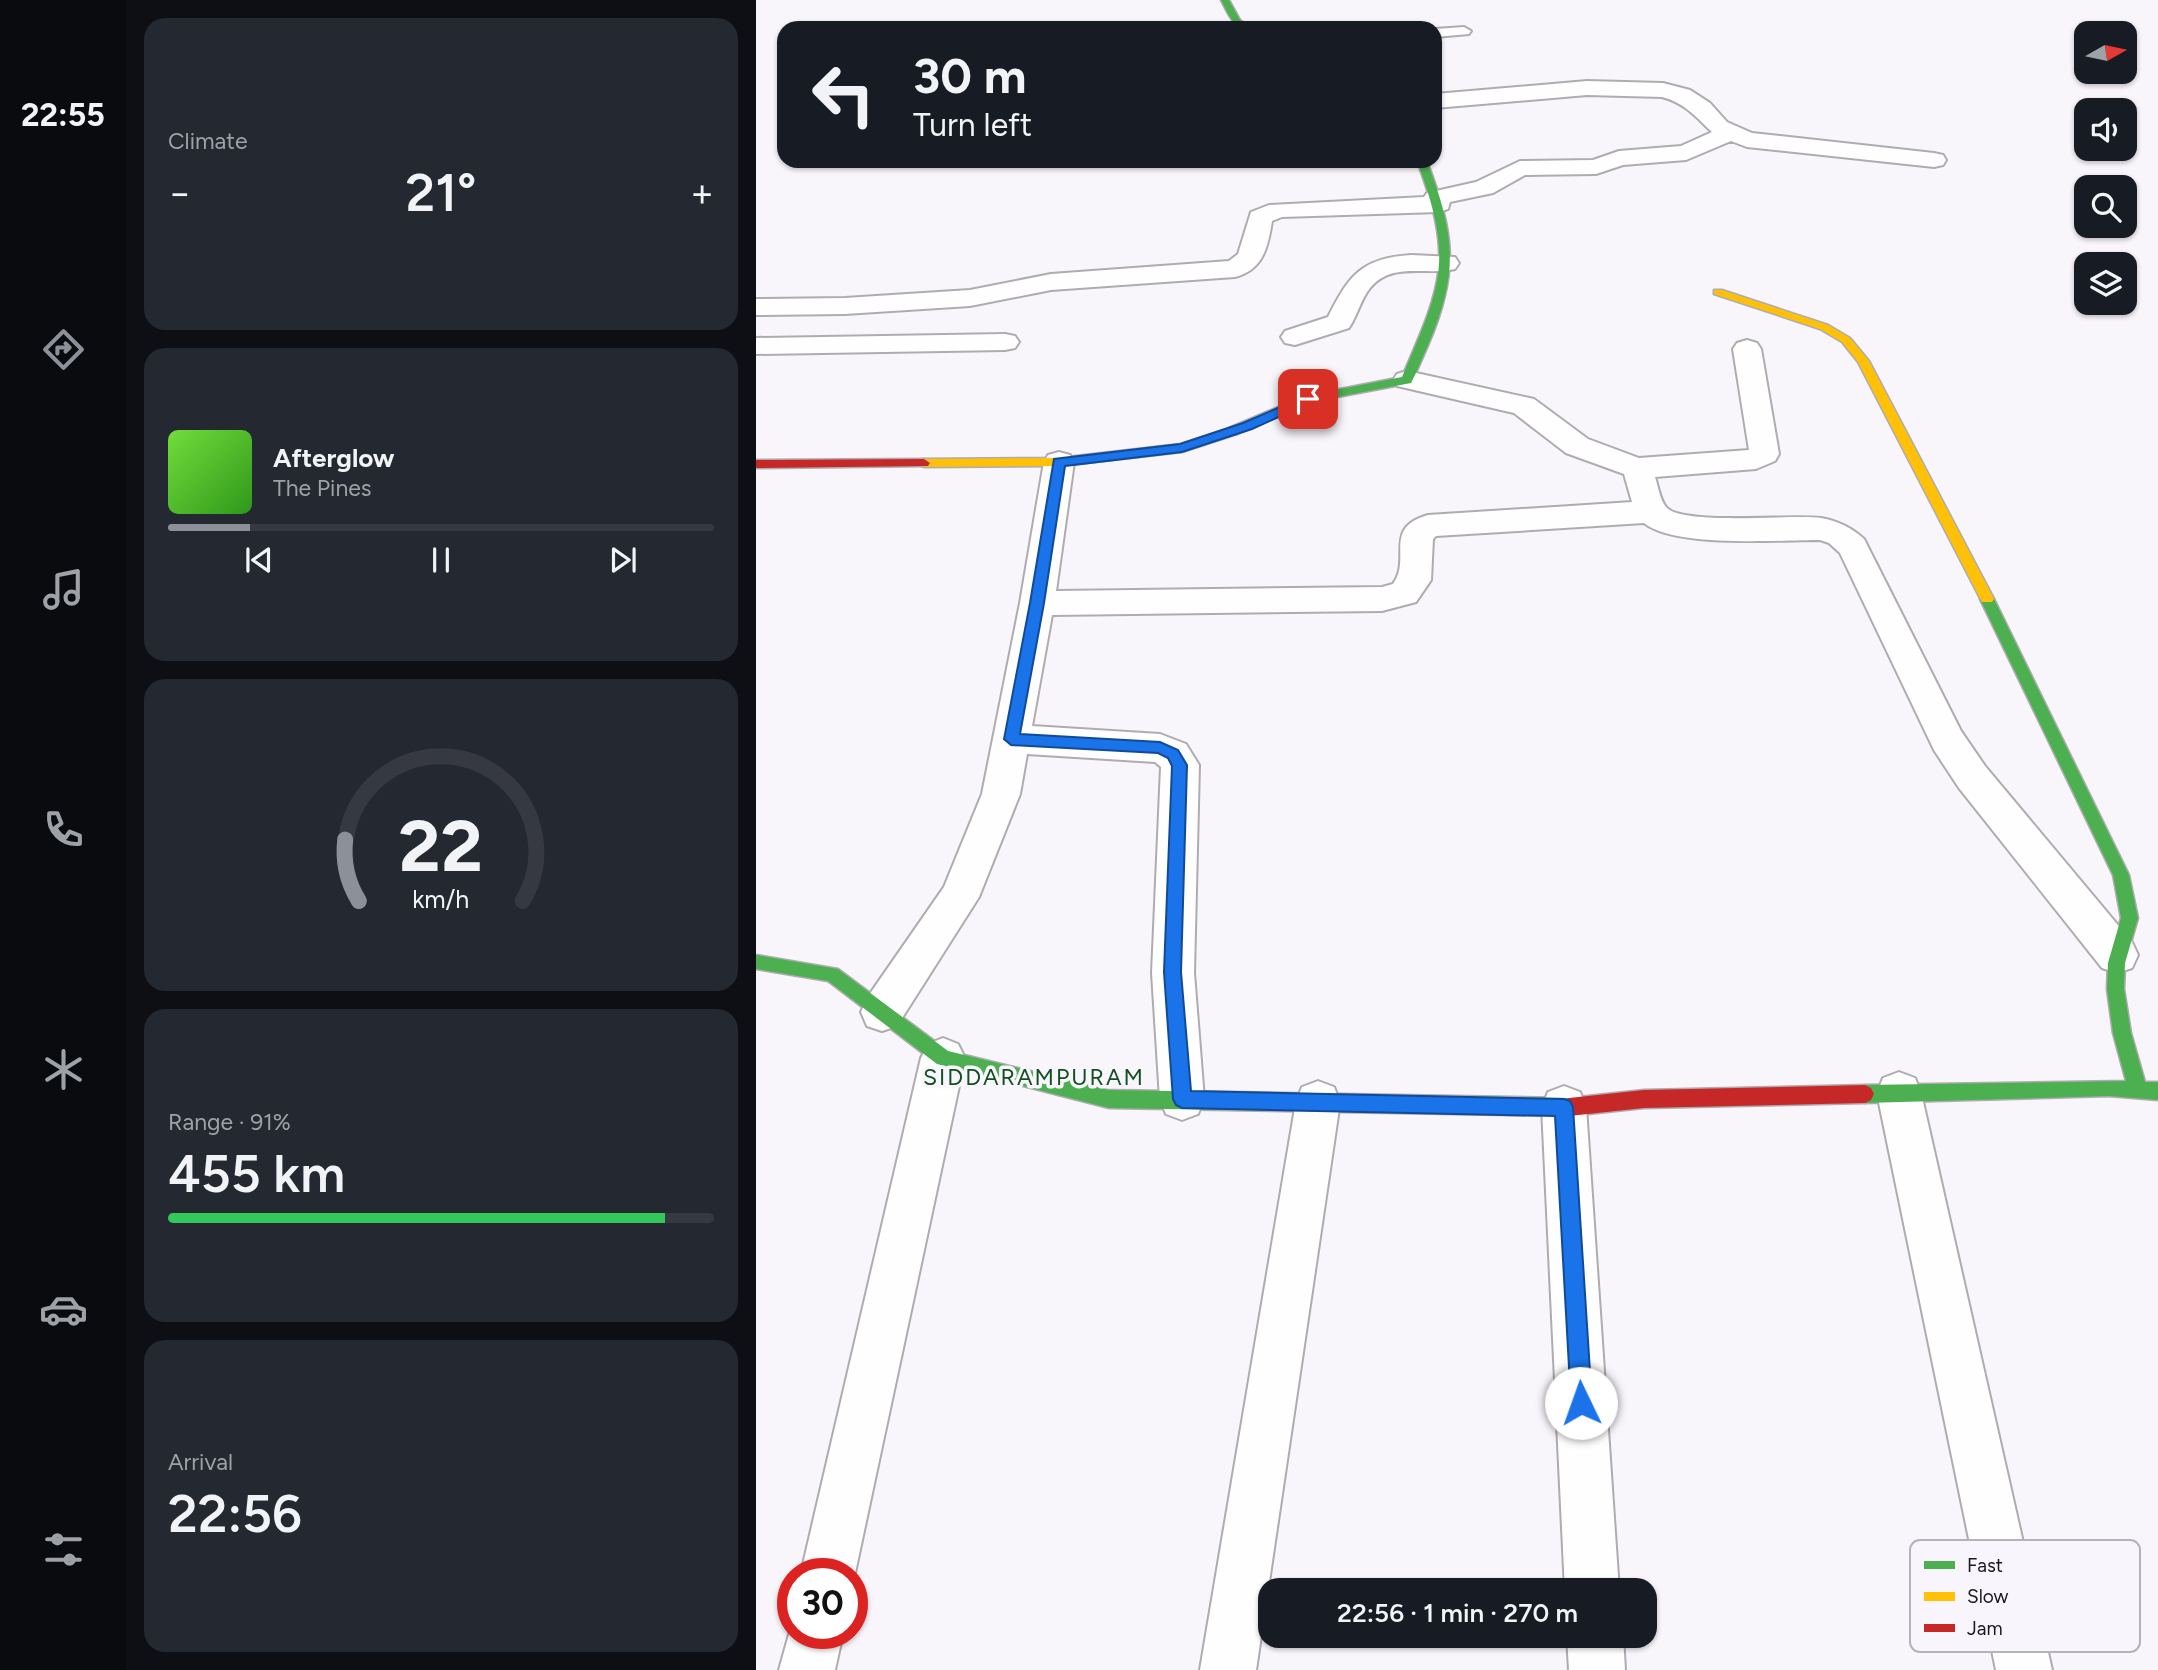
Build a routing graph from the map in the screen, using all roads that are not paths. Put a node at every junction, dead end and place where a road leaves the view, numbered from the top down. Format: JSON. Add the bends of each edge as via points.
{"nodes":[{"id":1,"x":1225,"y":0,"type":"edge"},
{"id":2,"x":1236,"y":21,"type":"edge"},
{"id":3,"x":1464,"y":31,"type":"dead end"},
{"id":4,"x":1442,"y":33,"type":"edge"},
{"id":5,"x":1442,"y":100,"type":"edge"},
{"id":6,"x":1730,"y":134,"type":"junction"},
{"id":7,"x":1934,"y":160,"type":"dead end"},
{"id":8,"x":1425,"y":168,"type":"edge"},
{"id":9,"x":1437,"y":201,"type":"junction"},
{"id":10,"x":1446,"y":263,"type":"junction"},
{"id":11,"x":1718,"y":292,"type":"dead end"},
{"id":12,"x":756,"y":307,"type":"edge"},
{"id":13,"x":1294,"y":337,"type":"dead end"},
{"id":14,"x":1005,"y":342,"type":"dead end"},
{"id":15,"x":756,"y":346,"type":"edge"},
{"id":16,"x":1747,"y":349,"type":"dead end"},
{"id":17,"x":1407,"y":380,"type":"junction"},
{"id":18,"x":1059,"y":462,"type":"junction"},
{"id":19,"x":756,"y":464,"type":"edge"},
{"id":20,"x":1637,"y":468,"type":"junction"},
{"id":21,"x":1651,"y":512,"type":"junction"},
{"id":22,"x":1037,"y":603,"type":"junction"},
{"id":23,"x":1011,"y":739,"type":"junction"},
{"id":24,"x":2117,"y":955,"type":"junction"},
{"id":25,"x":756,"y":962,"type":"edge"},
{"id":26,"x":882,"y":1012,"type":"junction"},
{"id":27,"x":943,"y":1058,"type":"junction"},
{"id":28,"x":2138,"y":1090,"type":"junction"},
{"id":29,"x":2158,"y":1091,"type":"edge"},
{"id":30,"x":1899,"y":1093,"type":"junction"},
{"id":31,"x":1182,"y":1099,"type":"junction"},
{"id":32,"x":1318,"y":1102,"type":"junction"},
{"id":33,"x":1564,"y":1107,"type":"junction"},
{"id":34,"x":1996,"y":1540,"type":"edge"},
{"id":35,"x":831,"y":1558,"type":"edge"},
{"id":36,"x":1591,"y":1578,"type":"edge"},
{"id":37,"x":1596,"y":1648,"type":"edge"},
{"id":38,"x":812,"y":1649,"type":"edge"},
{"id":39,"x":2020,"y":1652,"type":"edge"},
{"id":40,"x":807,"y":1670,"type":"edge"},
{"id":41,"x":1228,"y":1670,"type":"edge"},
{"id":42,"x":1597,"y":1670,"type":"edge"},
{"id":43,"x":2024,"y":1670,"type":"edge"}],
"edges":[{"from":1,"to":2,"type":"street"},
{"from":3,"to":4,"type":"lane"},
{"from":5,"to":6,"type":"street","via":[[1587,88],[1663,90],[1682,95]]},
{"from":6,"to":7,"type":"street","via":[[1747,140]]},
{"from":6,"to":9,"type":"street","via":[[1686,153],[1619,158],[1596,167],[1520,168],[1484,188]]},
{"from":8,"to":9,"type":"street"},
{"from":9,"to":10,"type":"street"},
{"from":9,"to":12,"type":"street","via":[[1267,212],[1260,217],[1251,257],[1235,269],[1051,282],[970,298]]},
{"from":10,"to":13,"type":"street","via":[[1388,264],[1373,270],[1358,285],[1339,322]]},
{"from":10,"to":17,"type":"street"},
{"from":11,"to":24,"type":"street","via":[[1824,327],[1846,340],[1863,361],[1984,592],[2122,875],[2130,908],[2127,934]]},
{"from":14,"to":15,"type":"street"},
{"from":16,"to":20,"type":"street","via":[[1764,454],[1756,459]]},
{"from":17,"to":18,"type":"street","via":[[1308,399],[1182,448]]},
{"from":17,"to":20,"type":"street","via":[[1524,406],[1577,446]]},
{"from":18,"to":19,"type":"street"},
{"from":18,"to":22,"type":"street"},
{"from":20,"to":21,"type":"street"},
{"from":21,"to":22,"type":"street","via":[[1428,526],[1417,534],[1414,580],[1404,594],[1382,599]]},
{"from":21,"to":24,"type":"street","via":[[1666,524],[1698,528],[1821,529],[1840,534],[1853,547],[1947,740]]},
{"from":22,"to":23,"type":"street"},
{"from":23,"to":26,"type":"street","via":[[1001,794],[959,897]]},
{"from":23,"to":31,"type":"street","via":[[1160,748],[1173,754],[1180,765],[1173,972]]},
{"from":24,"to":28,"type":"street","via":[[2120,1027]]},
{"from":25,"to":26,"type":"street","via":[[831,974]]},
{"from":26,"to":27,"type":"street"},
{"from":27,"to":31,"type":"street","via":[[1109,1098]]},
{"from":27,"to":35,"type":"street"},
{"from":28,"to":29,"type":"street"},
{"from":28,"to":30,"type":"street"},
{"from":30,"to":33,"type":"street","via":[[1644,1099]]},
{"from":30,"to":34,"type":"street"},
{"from":31,"to":32,"type":"street"},
{"from":32,"to":33,"type":"street"},
{"from":32,"to":41,"type":"street"},
{"from":33,"to":36,"type":"street"},
{"from":37,"to":42,"type":"street"},
{"from":38,"to":40,"type":"street"},
{"from":39,"to":43,"type":"street"}]}
